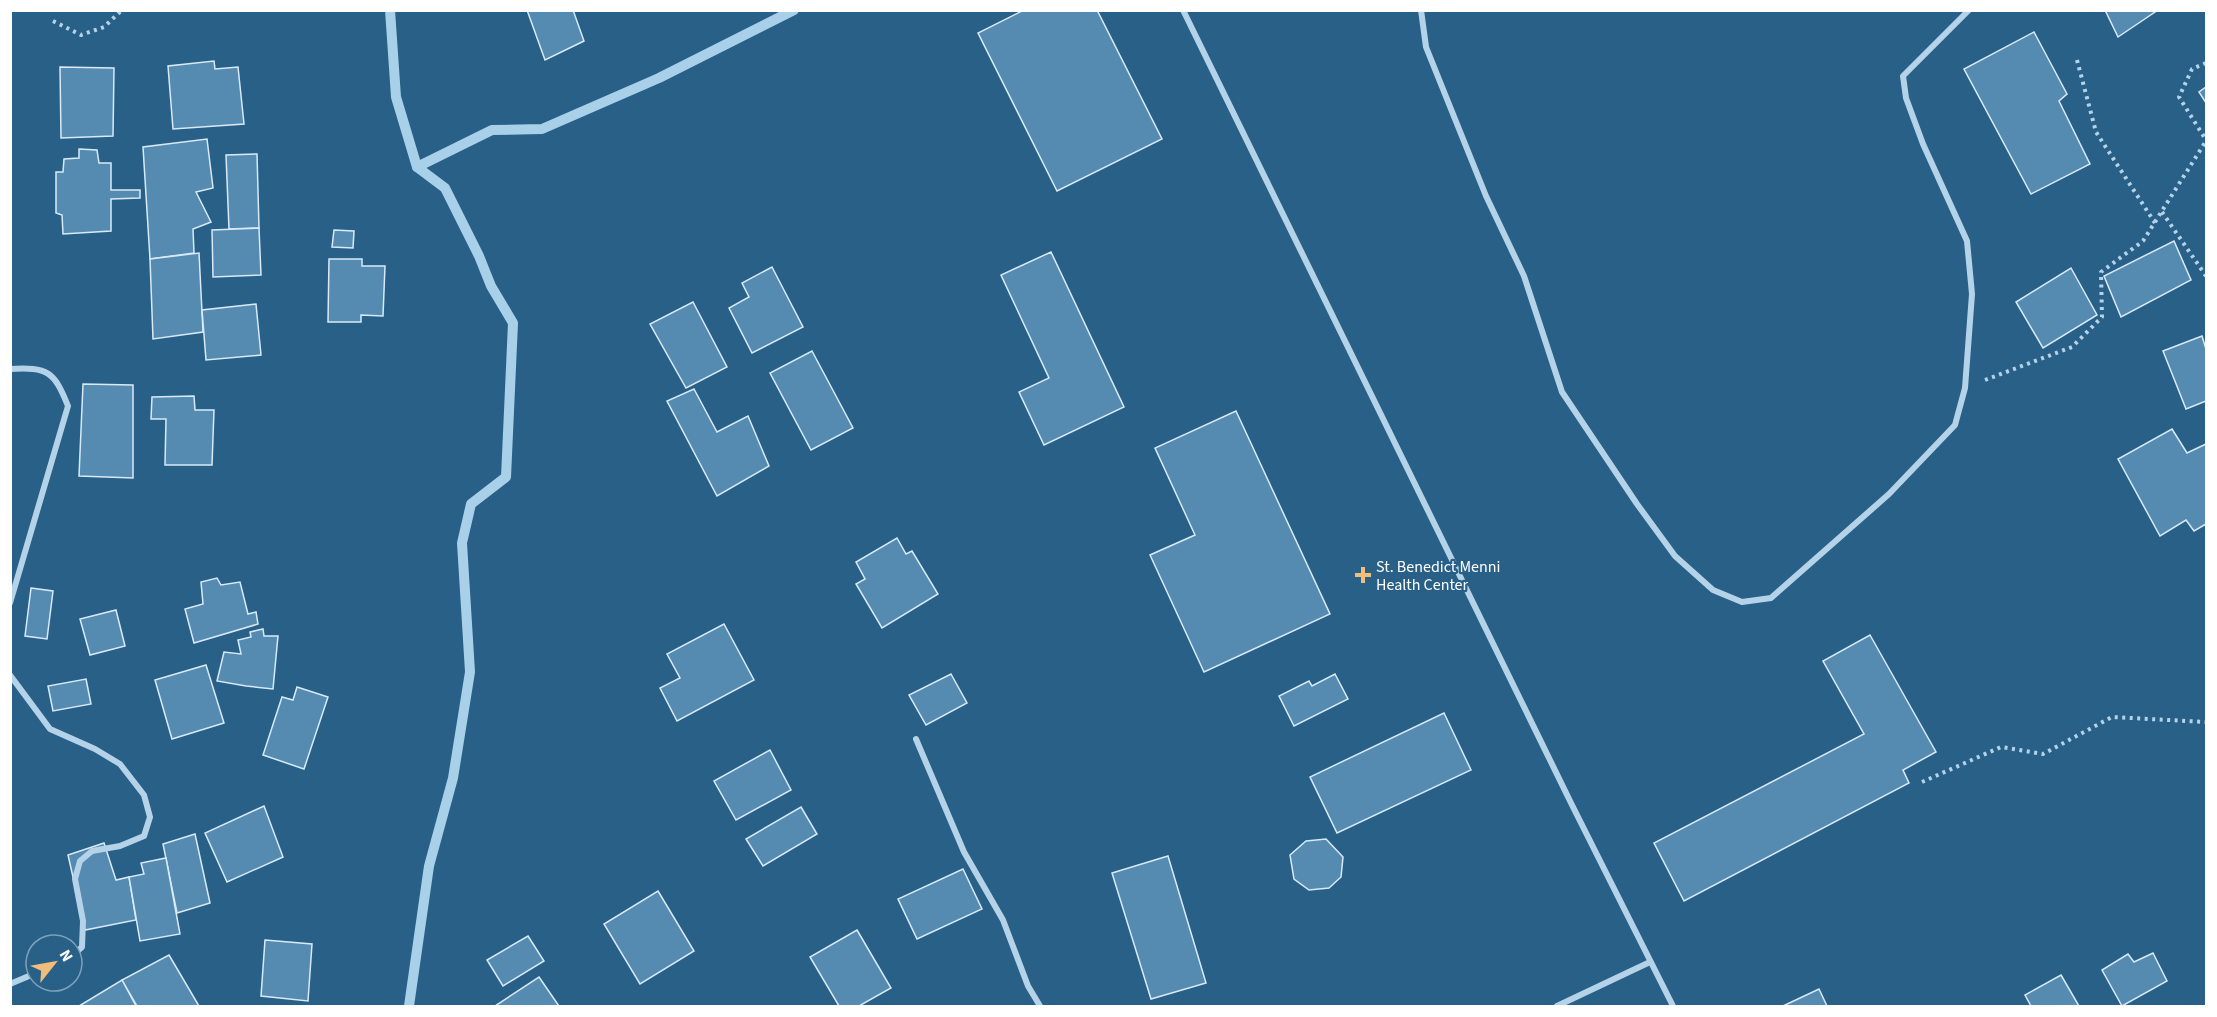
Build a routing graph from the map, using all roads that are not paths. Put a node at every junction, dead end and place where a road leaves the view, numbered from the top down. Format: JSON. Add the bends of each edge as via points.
{"nodes":[{"id":1,"x":1183,"y":10,"type":"edge"},
{"id":2,"x":1421,"y":10,"type":"edge"},
{"id":3,"x":1969,"y":10,"type":"edge"},
{"id":4,"x":10,"y":369,"type":"edge"},
{"id":5,"x":10,"y":603,"type":"edge"},
{"id":6,"x":10,"y":675,"type":"edge"},
{"id":7,"x":916,"y":739,"type":"dead end"},
{"id":8,"x":83,"y":933,"type":"edge"},
{"id":9,"x":1650,"y":962,"type":"junction"},
{"id":10,"x":24,"y":978,"type":"edge"},
{"id":11,"x":10,"y":984,"type":"edge"},
{"id":12,"x":1040,"y":1006,"type":"edge"},
{"id":13,"x":1557,"y":1006,"type":"edge"},
{"id":14,"x":1673,"y":1006,"type":"edge"}],
"edges":[{"from":1,"to":9,"type":"street"},
{"from":2,"to":3,"type":"street","via":[[1426,47],[1524,276],[1562,393],[1676,556],[1713,590],[1742,602],[1771,598],[1889,494],[1955,425],[1965,388],[1972,294],[1966,241],[1905,98],[1903,76]]},
{"from":4,"to":5,"type":"street","via":[[36,368],[58,381],[68,406]]},
{"from":6,"to":8,"type":"street","via":[[50,729],[120,764],[144,795],[150,817],[144,836],[92,851],[80,861],[75,879]]},
{"from":7,"to":12,"type":"street","via":[[964,852],[1003,920],[1028,986]]},
{"from":9,"to":13,"type":"street"},
{"from":9,"to":14,"type":"street"},
{"from":10,"to":11,"type":"street"}]}
